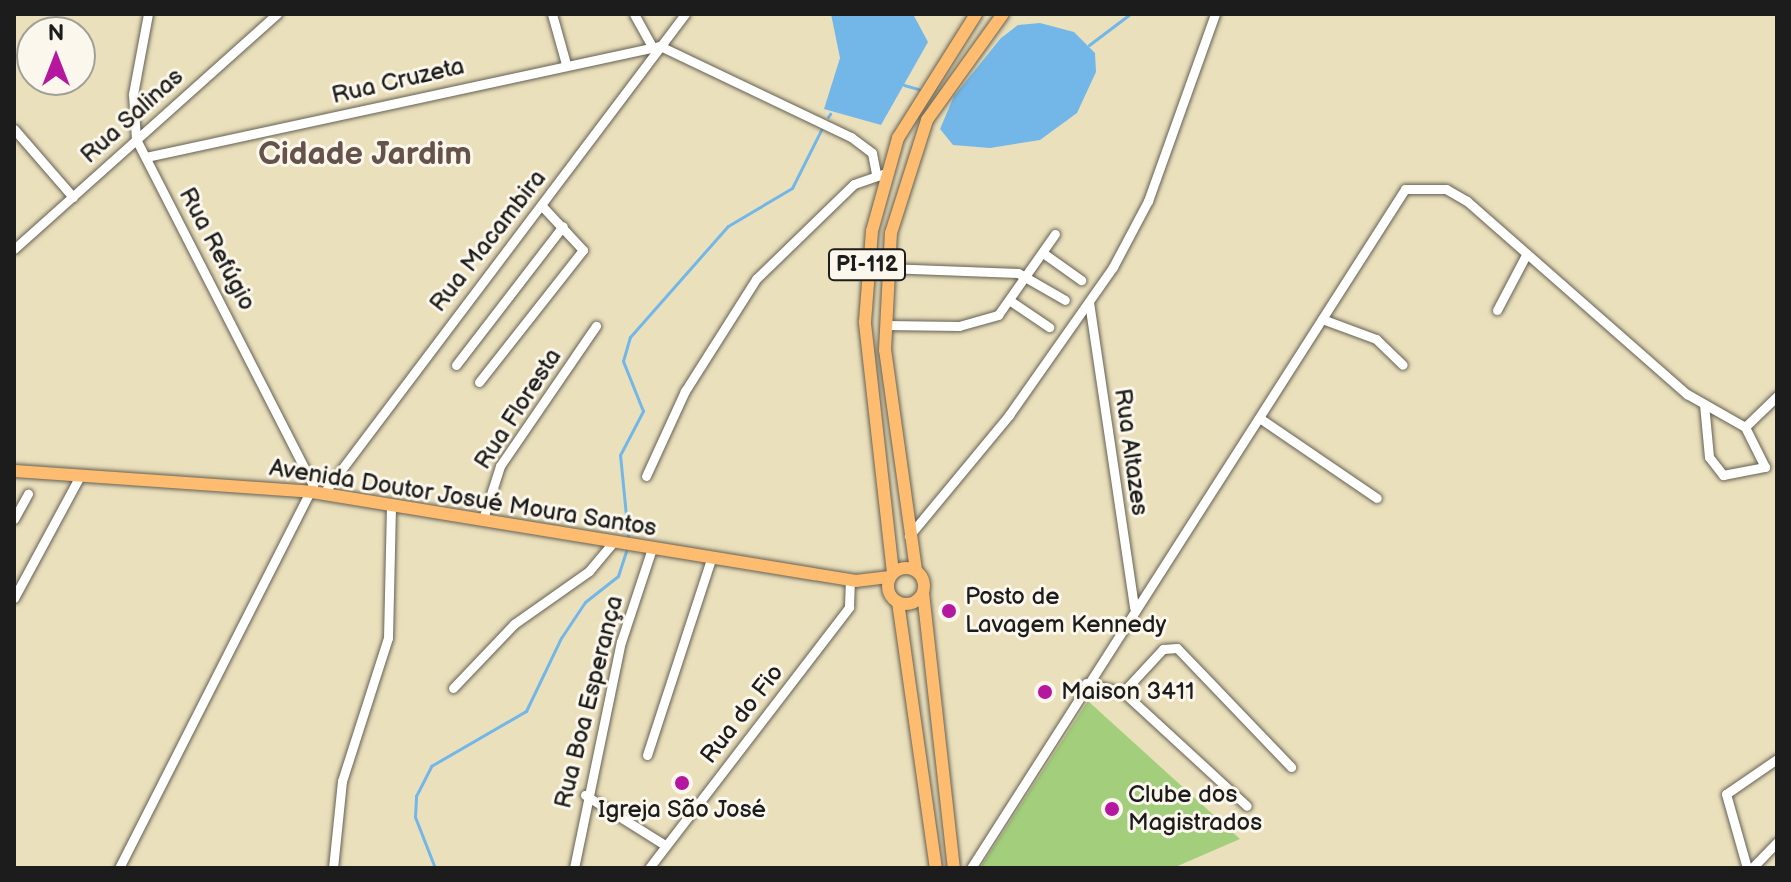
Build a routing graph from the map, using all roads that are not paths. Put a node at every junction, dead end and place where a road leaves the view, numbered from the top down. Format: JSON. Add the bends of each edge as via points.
{"nodes":[{"id":1,"x":148,"y":14,"type":"edge"},
{"id":2,"x":277,"y":14,"type":"edge"},
{"id":3,"x":552,"y":14,"type":"edge"},
{"id":4,"x":634,"y":14,"type":"edge"},
{"id":5,"x":685,"y":14,"type":"edge"},
{"id":6,"x":976,"y":14,"type":"edge"},
{"id":7,"x":1003,"y":14,"type":"edge"},
{"id":8,"x":1215,"y":14,"type":"edge"},
{"id":9,"x":656,"y":47,"type":"junction"},
{"id":10,"x":566,"y":64,"type":"junction"},
{"id":11,"x":14,"y":129,"type":"edge"},
{"id":12,"x":136,"y":139,"type":"junction"},
{"id":13,"x":146,"y":157,"type":"junction"},
{"id":14,"x":882,"y":173,"type":"junction"},
{"id":15,"x":73,"y":197,"type":"junction"},
{"id":16,"x":542,"y":206,"type":"junction"},
{"id":17,"x":563,"y":226,"type":"junction"},
{"id":18,"x":1055,"y":234,"type":"dead end"},
{"id":19,"x":14,"y":249,"type":"edge"},
{"id":20,"x":1043,"y":253,"type":"junction"},
{"id":21,"x":1526,"y":255,"type":"junction"},
{"id":22,"x":886,"y":268,"type":"junction"},
{"id":23,"x":1029,"y":277,"type":"junction"},
{"id":24,"x":1081,"y":280,"type":"dead end"},
{"id":25,"x":1065,"y":300,"type":"dead end"},
{"id":26,"x":1012,"y":302,"type":"junction"},
{"id":27,"x":1089,"y":302,"type":"junction"},
{"id":28,"x":1497,"y":310,"type":"dead end"},
{"id":29,"x":1322,"y":319,"type":"junction"},
{"id":30,"x":885,"y":325,"type":"junction"},
{"id":31,"x":596,"y":326,"type":"dead end"},
{"id":32,"x":1049,"y":327,"type":"dead end"},
{"id":33,"x":456,"y":365,"type":"dead end"},
{"id":34,"x":1403,"y":365,"type":"dead end"},
{"id":35,"x":479,"y":382,"type":"dead end"},
{"id":36,"x":1777,"y":396,"type":"edge"},
{"id":37,"x":1704,"y":404,"type":"junction"},
{"id":38,"x":1261,"y":419,"type":"junction"},
{"id":39,"x":1745,"y":427,"type":"junction"},
{"id":40,"x":14,"y":471,"type":"edge"},
{"id":41,"x":80,"y":476,"type":"junction"},
{"id":42,"x":646,"y":476,"type":"dead end"},
{"id":43,"x":318,"y":493,"type":"junction"},
{"id":44,"x":28,"y":494,"type":"dead end"},
{"id":45,"x":1377,"y":498,"type":"dead end"},
{"id":46,"x":391,"y":504,"type":"junction"},
{"id":47,"x":14,"y":519,"type":"edge"},
{"id":48,"x":483,"y":519,"type":"junction"},
{"id":49,"x":909,"y":536,"type":"junction"},
{"id":50,"x":614,"y":541,"type":"junction"},
{"id":51,"x":652,"y":548,"type":"junction"},
{"id":52,"x":711,"y":559,"type":"junction"},
{"id":53,"x":916,"y":570,"type":"junction"},
{"id":54,"x":891,"y":575,"type":"junction"},
{"id":55,"x":853,"y":581,"type":"junction"},
{"id":56,"x":923,"y":593,"type":"junction"},
{"id":57,"x":14,"y":598,"type":"edge"},
{"id":58,"x":895,"y":600,"type":"junction"},
{"id":59,"x":1134,"y":608,"type":"junction"},
{"id":60,"x":1086,"y":683,"type":"junction"},
{"id":61,"x":453,"y":688,"type":"dead end"},
{"id":62,"x":1123,"y":692,"type":"junction"},
{"id":63,"x":647,"y":755,"type":"dead end"},
{"id":64,"x":1777,"y":759,"type":"edge"},
{"id":65,"x":1291,"y":767,"type":"dead end"},
{"id":66,"x":585,"y":795,"type":"junction"},
{"id":67,"x":1247,"y":806,"type":"dead end"},
{"id":68,"x":950,"y":837,"type":"junction"},
{"id":69,"x":932,"y":840,"type":"junction"},
{"id":70,"x":1777,"y":842,"type":"edge"},
{"id":71,"x":665,"y":845,"type":"junction"},
{"id":72,"x":119,"y":868,"type":"edge"},
{"id":73,"x":333,"y":868,"type":"edge"},
{"id":74,"x":574,"y":868,"type":"edge"},
{"id":75,"x":649,"y":868,"type":"edge"},
{"id":76,"x":936,"y":868,"type":"edge"},
{"id":77,"x":954,"y":868,"type":"edge"},
{"id":78,"x":971,"y":868,"type":"edge"},
{"id":79,"x":1750,"y":868,"type":"edge"}],
"edges":[{"from":1,"to":12,"type":"street","name":"Rua Refúgio","via":[[133,94]]},
{"from":2,"to":12,"type":"street","name":"Rua Salinas"},
{"from":3,"to":10,"type":"street"},
{"from":4,"to":9,"type":"street"},
{"from":5,"to":9,"type":"street","name":"Rua Macambira"},
{"from":6,"to":14,"type":"main road","number":"PI-112","via":[[927,83]]},
{"from":7,"to":22,"type":"main road","number":"PI-112","via":[[927,120],[900,191]]},
{"from":8,"to":27,"type":"street","via":[[1148,201]]},
{"from":9,"to":10,"type":"street","name":"Rua Cruzeta"},
{"from":9,"to":14,"type":"street","via":[[851,137],[872,153]]},
{"from":9,"to":16,"type":"street","name":"Rua Macambira"},
{"from":10,"to":13,"type":"street","name":"Rua Cruzeta"},
{"from":11,"to":15,"type":"street"},
{"from":12,"to":13,"type":"street","name":"Rua Refúgio"},
{"from":12,"to":15,"type":"street","name":"Rua Salinas"},
{"from":13,"to":43,"type":"street","name":"Rua Refúgio"},
{"from":14,"to":42,"type":"street","via":[[854,184],[756,279],[685,391]]},
{"from":14,"to":54,"type":"main road","number":"PI-112","via":[[865,322]]},
{"from":15,"to":19,"type":"street","name":"Rua Salinas"},
{"from":16,"to":17,"type":"street"},
{"from":16,"to":43,"type":"street","name":"Rua Macambira"},
{"from":17,"to":33,"type":"street"},
{"from":17,"to":35,"type":"street","via":[[582,252]]},
{"from":18,"to":20,"type":"street"},
{"from":20,"to":23,"type":"street"},
{"from":20,"to":24,"type":"street"},
{"from":21,"to":28,"type":"street"},
{"from":21,"to":29,"type":"street","via":[[1454,192],[1405,189]]},
{"from":21,"to":37,"type":"street"},
{"from":22,"to":23,"type":"street"},
{"from":22,"to":30,"type":"main road","number":"PI-112"},
{"from":23,"to":25,"type":"street"},
{"from":23,"to":26,"type":"street"},
{"from":26,"to":30,"type":"street","via":[[998,315],[959,326]]},
{"from":26,"to":32,"type":"street"},
{"from":27,"to":49,"type":"street"},
{"from":27,"to":59,"type":"street","name":"Rua Altazes"},
{"from":29,"to":34,"type":"street","via":[[1376,339]]},
{"from":29,"to":38,"type":"street"},
{"from":30,"to":49,"type":"main road","number":"PI-112"},
{"from":31,"to":48,"type":"street","name":"Rua Floresta","via":[[500,466]]},
{"from":36,"to":39,"type":"street"},
{"from":37,"to":39,"type":"street"},
{"from":37,"to":39,"type":"street","via":[[1717,472],[1742,477],[1765,467]]},
{"from":38,"to":45,"type":"street"},
{"from":38,"to":59,"type":"street"},
{"from":40,"to":41,"type":"main road","name":"Avenida Doutor Josué Moura Santos"},
{"from":41,"to":43,"type":"main road","name":"Avenida Doutor Josué Moura Santos"},
{"from":41,"to":57,"type":"street"},
{"from":43,"to":46,"type":"main road","name":"Avenida Doutor Josué Moura Santos"},
{"from":43,"to":72,"type":"street","name":"Rua Macambira"},
{"from":44,"to":47,"type":"street"},
{"from":46,"to":48,"type":"main road","name":"Avenida Doutor Josué Moura Santos"},
{"from":46,"to":73,"type":"street","via":[[388,638],[366,721],[342,781]]},
{"from":48,"to":50,"type":"main road","name":"Avenida Doutor Josué Moura Santos"},
{"from":49,"to":53,"type":"main road","number":"PI-112"},
{"from":50,"to":51,"type":"main road","name":"Avenida Doutor Josué Moura Santos"},
{"from":50,"to":61,"type":"street","via":[[589,571],[514,624]]},
{"from":51,"to":52,"type":"main road","name":"Avenida Doutor Josué Moura Santos"},
{"from":51,"to":66,"type":"street","name":"Rua Boa Esperança"},
{"from":52,"to":55,"type":"main road","name":"Avenida Doutor Josué Moura Santos"},
{"from":52,"to":63,"type":"street"},
{"from":53,"to":54,"type":"main road"},
{"from":53,"to":56,"type":"main road","number":"PI-112"},
{"from":54,"to":55,"type":"main road"},
{"from":54,"to":58,"type":"main road","number":"PI-112"},
{"from":55,"to":58,"type":"main road"},
{"from":55,"to":71,"type":"street","name":"Rua do Fio","via":[[849,607]]},
{"from":56,"to":58,"type":"main road","via":[[911,603]]},
{"from":56,"to":68,"type":"main road","number":"PI-112"},
{"from":58,"to":69,"type":"main road","number":"PI-112"},
{"from":59,"to":60,"type":"street"},
{"from":60,"to":62,"type":"street"},
{"from":60,"to":78,"type":"street"},
{"from":62,"to":65,"type":"street","via":[[1163,649],[1177,648]]},
{"from":62,"to":67,"type":"street"},
{"from":64,"to":79,"type":"street","via":[[1726,794]]},
{"from":66,"to":71,"type":"street"},
{"from":66,"to":74,"type":"street","name":"Rua Boa Esperança"},
{"from":68,"to":69,"type":"main road"},
{"from":68,"to":77,"type":"main road","number":"PI-112"},
{"from":69,"to":76,"type":"main road","number":"PI-112"},
{"from":70,"to":79,"type":"street"},
{"from":71,"to":75,"type":"street","name":"Rua do Fio"}]}
